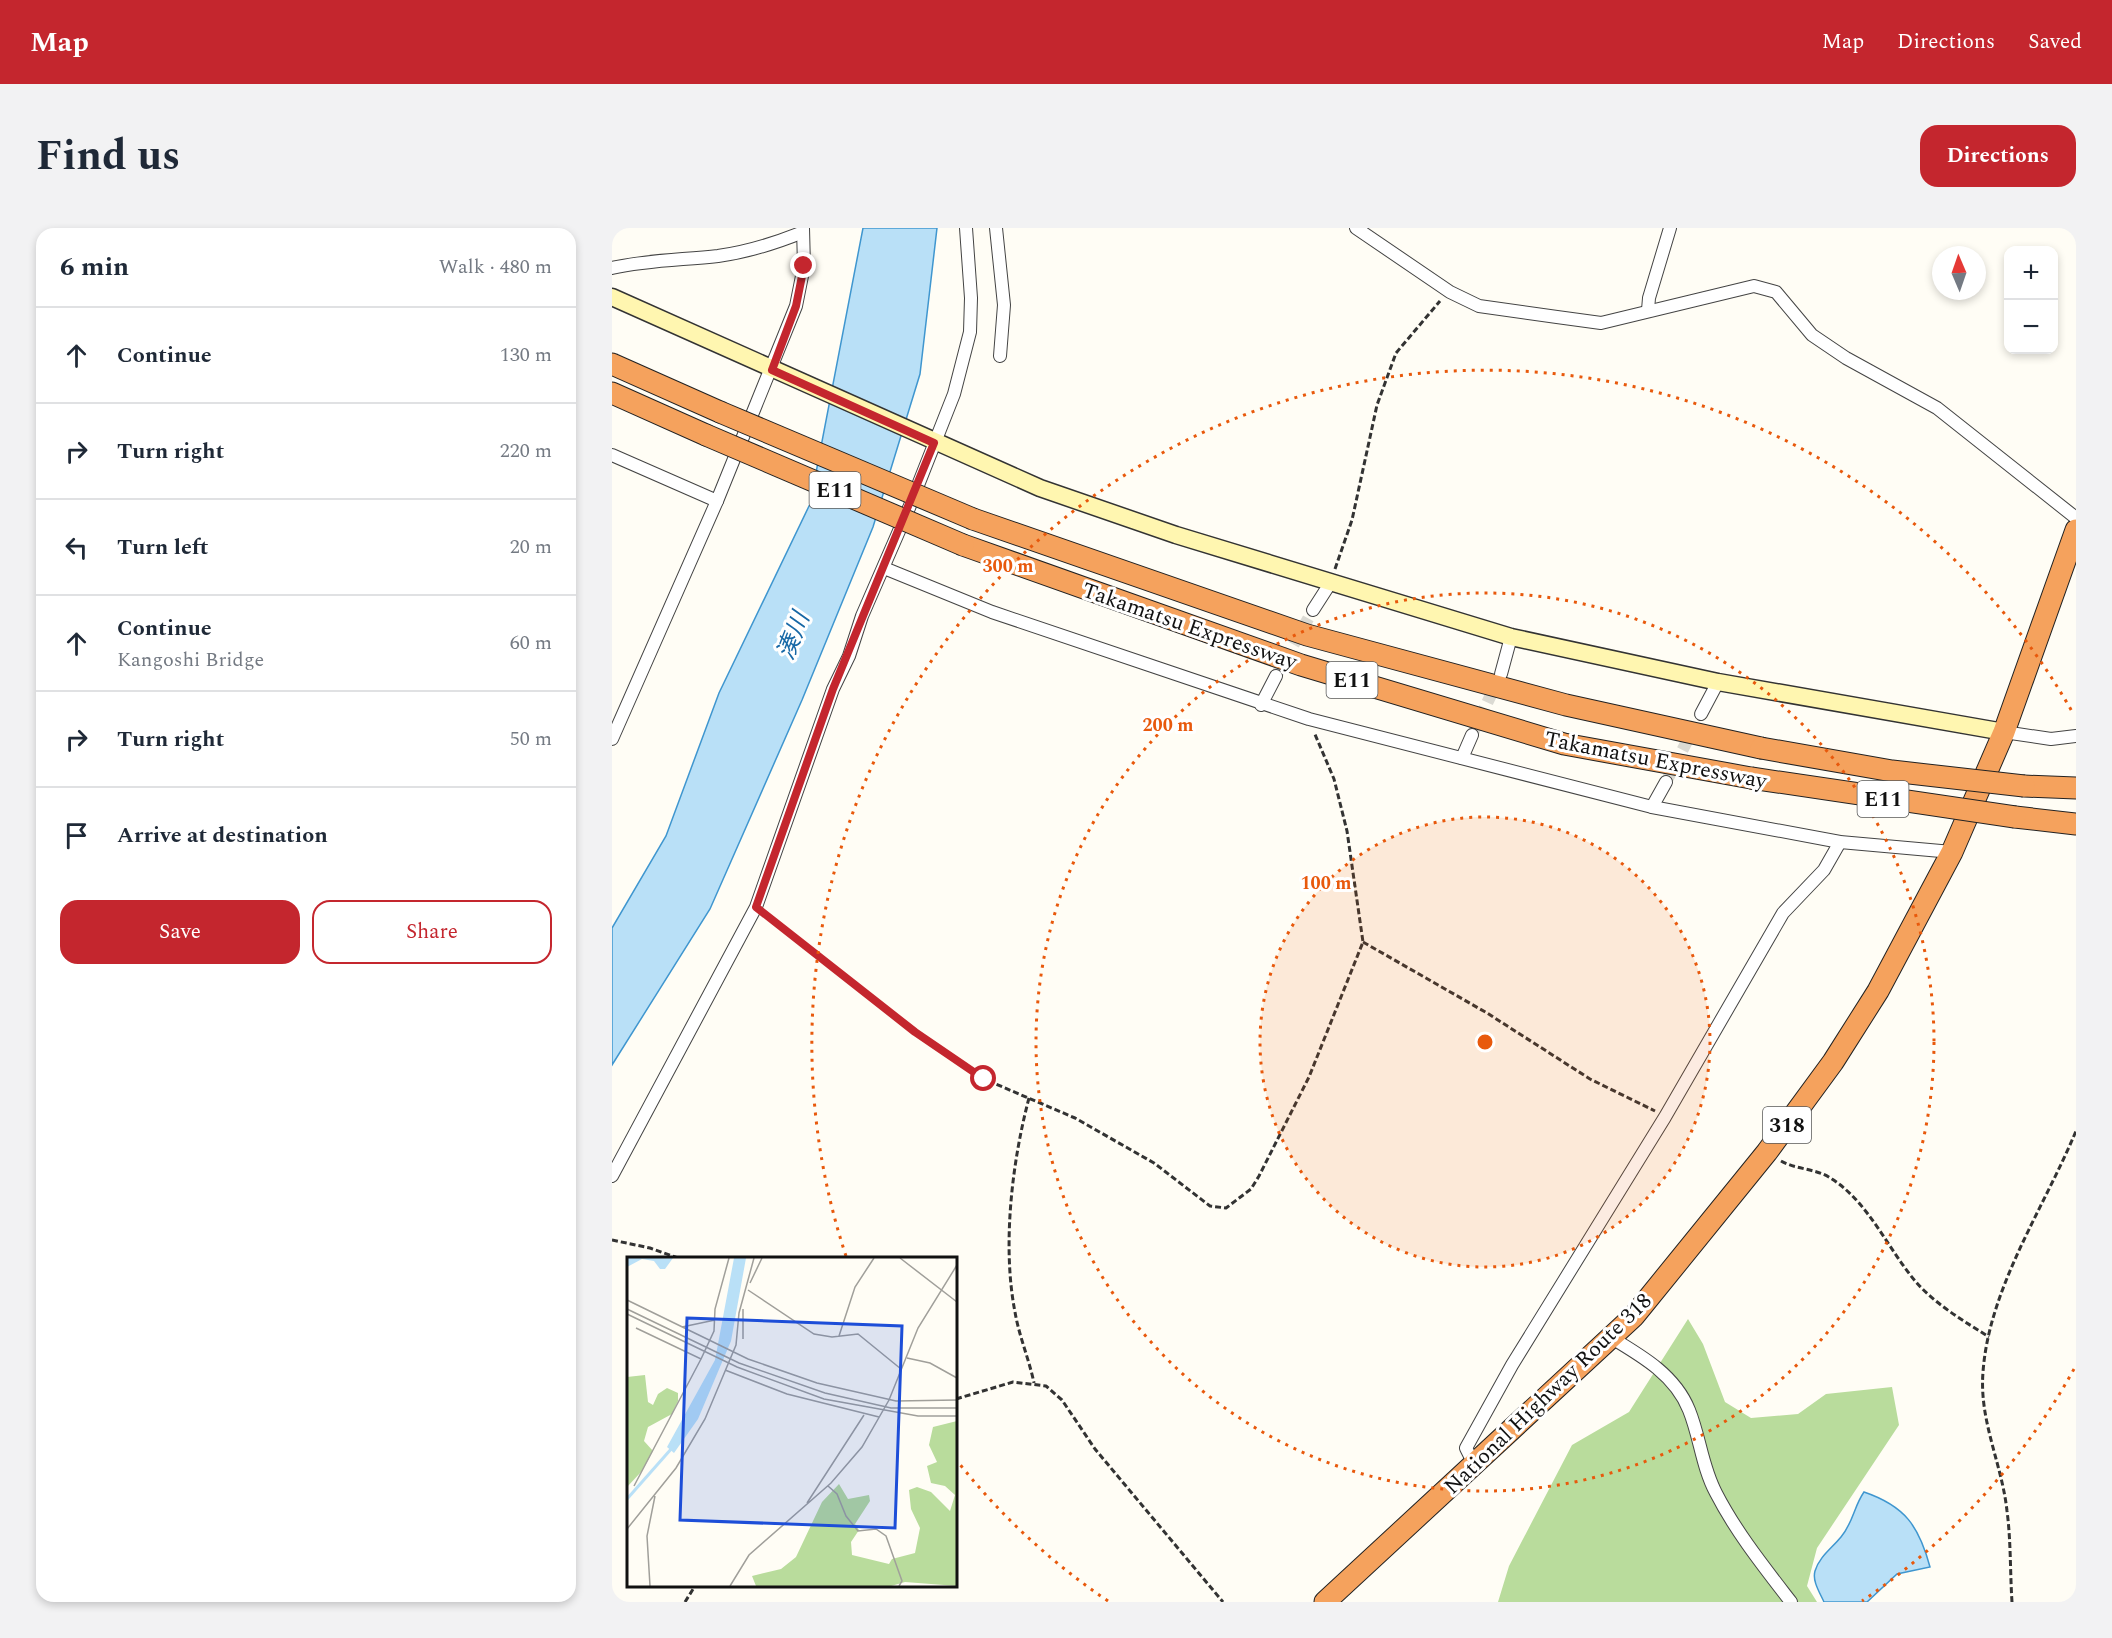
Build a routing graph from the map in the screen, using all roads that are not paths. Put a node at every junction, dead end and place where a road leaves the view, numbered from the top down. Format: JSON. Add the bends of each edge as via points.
{"nodes":[{"id":1,"x":966,"y":228,"type":"edge"},
{"id":2,"x":996,"y":228,"type":"edge"},
{"id":3,"x":1356,"y":228,"type":"edge"},
{"id":4,"x":1670,"y":228,"type":"edge"},
{"id":5,"x":803,"y":230,"type":"edge"},
{"id":6,"x":612,"y":268,"type":"edge"},
{"id":7,"x":612,"y":297,"type":"edge"},
{"id":8,"x":1648,"y":310,"type":"junction"},
{"id":9,"x":1000,"y":356,"type":"dead end"},
{"id":10,"x":612,"y":364,"type":"edge"},
{"id":11,"x":779,"y":373,"type":"junction"},
{"id":12,"x":612,"y":394,"type":"edge"},
{"id":13,"x":934,"y":443,"type":"junction"},
{"id":14,"x":612,"y":455,"type":"edge"},
{"id":15,"x":717,"y":501,"type":"junction"},
{"id":16,"x":2076,"y":518,"type":"edge"},
{"id":17,"x":2076,"y":530,"type":"edge"},
{"id":18,"x":884,"y":568,"type":"junction"},
{"id":19,"x":1331,"y":582,"type":"junction"},
{"id":20,"x":1313,"y":610,"type":"tunnel mouth"},
{"id":21,"x":1511,"y":637,"type":"junction"},
{"id":22,"x":1501,"y":674,"type":"tunnel mouth"},
{"id":23,"x":1276,"y":676,"type":"tunnel mouth"},
{"id":24,"x":1718,"y":682,"type":"junction"},
{"id":25,"x":1260,"y":705,"type":"junction"},
{"id":26,"x":1701,"y":714,"type":"tunnel mouth"},
{"id":27,"x":2004,"y":732,"type":"junction"},
{"id":28,"x":1472,"y":735,"type":"tunnel mouth"},
{"id":29,"x":2076,"y":736,"type":"edge"},
{"id":30,"x":612,"y":739,"type":"edge"},
{"id":31,"x":1462,"y":758,"type":"junction"},
{"id":32,"x":1666,"y":782,"type":"tunnel mouth"},
{"id":33,"x":2076,"y":788,"type":"edge"},
{"id":34,"x":1652,"y":807,"type":"junction"},
{"id":35,"x":2076,"y":824,"type":"edge"},
{"id":36,"x":1840,"y":842,"type":"junction"},
{"id":37,"x":1952,"y":852,"type":"junction"},
{"id":38,"x":612,"y":1176,"type":"edge"},
{"id":39,"x":1610,"y":1337,"type":"junction"},
{"id":40,"x":1474,"y":1464,"type":"junction"},
{"id":41,"x":1325,"y":1602,"type":"edge"},
{"id":42,"x":1791,"y":1602,"type":"edge"}],
"edges":[{"from":1,"to":13,"type":"street","via":[[970,332],[954,394]]},
{"from":2,"to":9,"type":"street","via":[[1004,305]]},
{"from":3,"to":8,"type":"street","via":[[1450,292],[1479,306],[1601,323]]},
{"from":4,"to":8,"type":"street"},
{"from":5,"to":6,"type":"street","via":[[776,243],[719,255],[649,260]]},
{"from":5,"to":11,"type":"street","via":[[804,266]]},
{"from":7,"to":11,"type":"street"},
{"from":8,"to":16,"type":"street","via":[[1754,286],[1776,292],[1812,335],[1938,408]]},
{"from":10,"to":33,"type":"highway","name":"Takamatsu Expressway","number":"E11","bridge":true,"via":[[973,519],[1307,635],[1566,705],[1761,748],[1892,771]]},
{"from":11,"to":13,"type":"street"},
{"from":11,"to":15,"type":"street"},
{"from":12,"to":35,"type":"highway","name":"Takamatsu Expressway","number":"E11","bridge":true,"via":[[963,545],[1301,665],[1564,744],[1751,778]]},
{"from":13,"to":18,"type":"street"},
{"from":13,"to":19,"type":"street","via":[[1040,488]]},
{"from":14,"to":15,"type":"street"},
{"from":15,"to":30,"type":"street"},
{"from":17,"to":27,"type":"highway","name":"National Highway Route 318","number":"318"},
{"from":18,"to":25,"type":"street","via":[[992,612]]},
{"from":18,"to":38,"type":"street","via":[[833,689],[756,907]]},
{"from":19,"to":20,"type":"street"},
{"from":19,"to":21,"type":"street"},
{"from":21,"to":22,"type":"street"},
{"from":21,"to":24,"type":"street"},
{"from":23,"to":25,"type":"street"},
{"from":24,"to":26,"type":"street"},
{"from":24,"to":27,"type":"street"},
{"from":25,"to":31,"type":"street"},
{"from":27,"to":29,"type":"street","via":[[2050,739]]},
{"from":27,"to":37,"type":"highway","name":"National Highway Route 318","number":"318"},
{"from":28,"to":31,"type":"street"},
{"from":31,"to":34,"type":"street"},
{"from":32,"to":34,"type":"street"},
{"from":34,"to":36,"type":"street"},
{"from":36,"to":37,"type":"street"},
{"from":36,"to":40,"type":"street","via":[[1824,870],[1783,913],[1665,1117],[1512,1365],[1466,1448]]},
{"from":37,"to":39,"type":"highway","name":"National Highway Route 318","number":"318","via":[[1878,991],[1833,1062],[1767,1152],[1634,1316]]},
{"from":39,"to":40,"type":"highway","name":"National Highway Route 318","number":"318"},
{"from":39,"to":42,"type":"street","via":[[1651,1362],[1677,1389],[1689,1411],[1715,1492],[1742,1537]]},
{"from":40,"to":41,"type":"highway","name":"National Highway Route 318","number":"318"}]}
